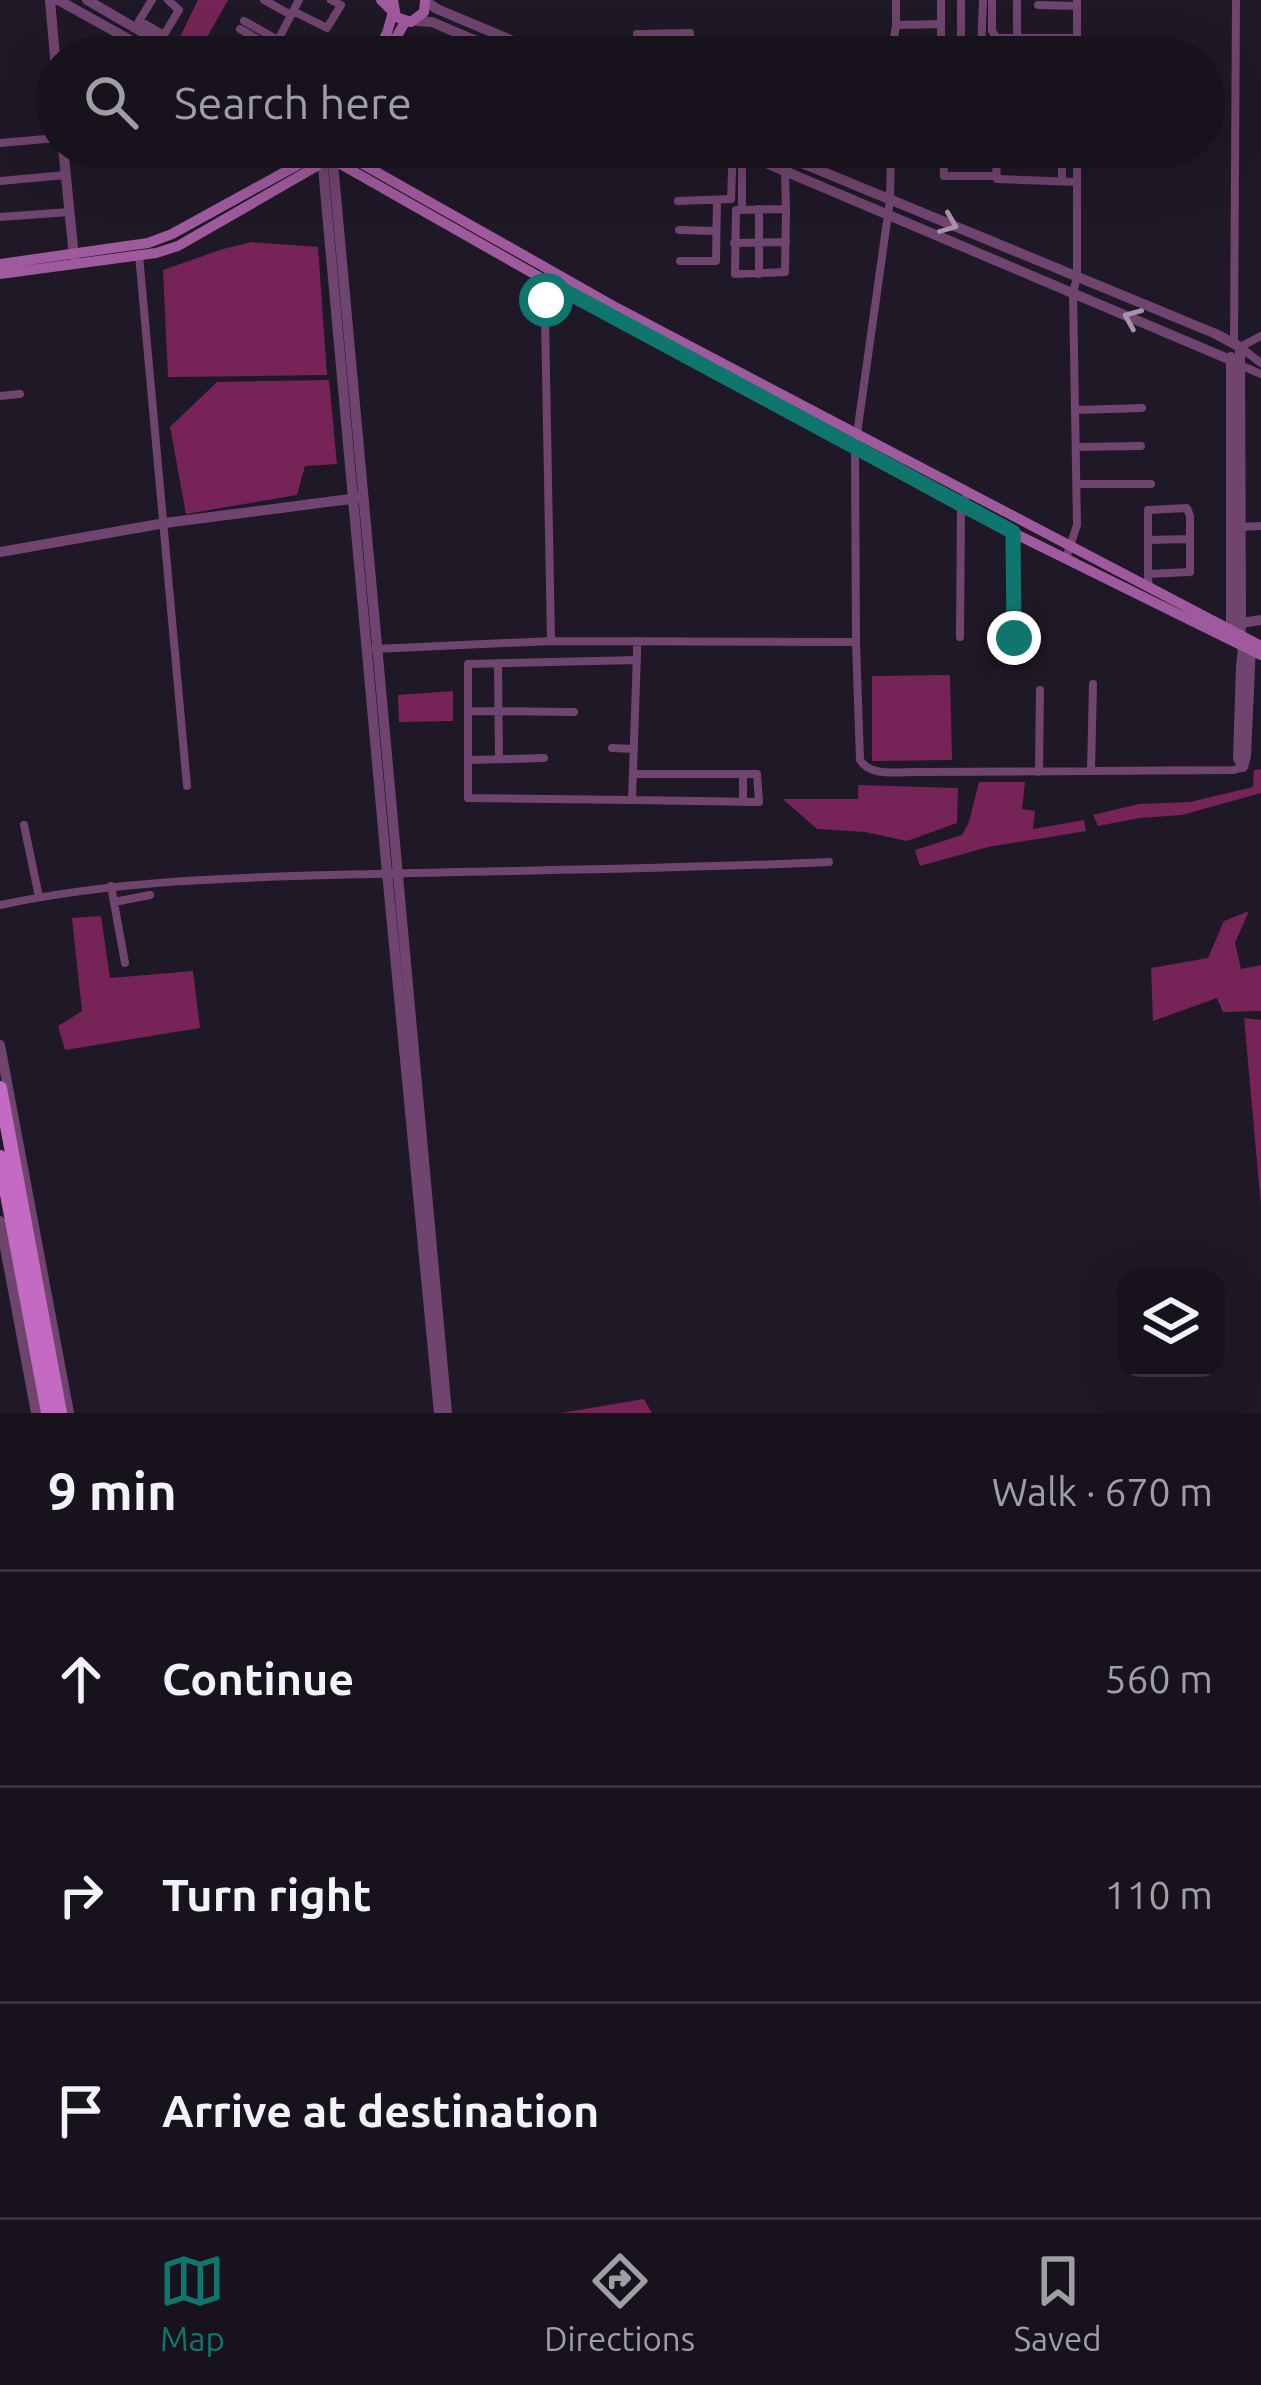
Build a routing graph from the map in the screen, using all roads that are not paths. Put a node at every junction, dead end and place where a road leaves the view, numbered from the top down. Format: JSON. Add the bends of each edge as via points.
{"nodes":[{"id":1,"x":54,"y":0,"type":"edge"},
{"id":2,"x":87,"y":0,"type":"edge"},
{"id":3,"x":152,"y":0,"type":"edge"},
{"id":4,"x":168,"y":0,"type":"edge"},
{"id":5,"x":264,"y":0,"type":"edge"},
{"id":6,"x":299,"y":0,"type":"edge"},
{"id":7,"x":331,"y":0,"type":"edge"},
{"id":8,"x":381,"y":0,"type":"edge"},
{"id":9,"x":425,"y":0,"type":"edge"},
{"id":10,"x":896,"y":0,"type":"edge"},
{"id":11,"x":941,"y":0,"type":"edge"},
{"id":12,"x":1236,"y":0,"type":"edge"},
{"id":13,"x":986,"y":3,"type":"edge"},
{"id":14,"x":1038,"y":3,"type":"edge"},
{"id":15,"x":1077,"y":3,"type":"edge"},
{"id":16,"x":961,"y":4,"type":"edge"},
{"id":17,"x":1017,"y":5,"type":"edge"},
{"id":18,"x":393,"y":6,"type":"edge"},
{"id":19,"x":292,"y":13,"type":"junction"},
{"id":20,"x":411,"y":22,"type":"junction"},
{"id":21,"x":138,"y":24,"type":"junction"},
{"id":22,"x":941,"y":24,"type":"junction"},
{"id":23,"x":242,"y":25,"type":"dead end"},
{"id":24,"x":896,"y":25,"type":"junction"},
{"id":25,"x":637,"y":34,"type":"dead end"},
{"id":26,"x":55,"y":36,"type":"edge"},
{"id":27,"x":122,"y":36,"type":"edge"},
{"id":28,"x":155,"y":36,"type":"edge"},
{"id":29,"x":257,"y":36,"type":"edge"},
{"id":30,"x":280,"y":36,"type":"edge"},
{"id":31,"x":385,"y":36,"type":"edge"},
{"id":32,"x":401,"y":36,"type":"edge"},
{"id":33,"x":465,"y":36,"type":"edge"},
{"id":34,"x":500,"y":36,"type":"edge"},
{"id":35,"x":690,"y":36,"type":"edge"},
{"id":36,"x":894,"y":36,"type":"edge"},
{"id":37,"x":941,"y":36,"type":"edge"},
{"id":38,"x":961,"y":36,"type":"edge"},
{"id":39,"x":983,"y":36,"type":"edge"},
{"id":40,"x":1001,"y":36,"type":"edge"},
{"id":41,"x":1017,"y":36,"type":"edge"},
{"id":42,"x":1078,"y":36,"type":"edge"},
{"id":43,"x":36,"y":139,"type":"edge"},
{"id":44,"x":0,"y":143,"type":"edge"},
{"id":45,"x":65,"y":168,"type":"edge"},
{"id":46,"x":297,"y":168,"type":"edge"},
{"id":47,"x":301,"y":168,"type":"edge"},
{"id":48,"x":323,"y":168,"type":"edge"},
{"id":49,"x":346,"y":168,"type":"edge"},
{"id":50,"x":733,"y":168,"type":"edge"},
{"id":51,"x":736,"y":168,"type":"edge"},
{"id":52,"x":778,"y":168,"type":"edge"},
{"id":53,"x":814,"y":168,"type":"edge"},
{"id":54,"x":891,"y":168,"type":"edge"},
{"id":55,"x":944,"y":168,"type":"edge"},
{"id":56,"x":995,"y":168,"type":"edge"},
{"id":57,"x":1063,"y":168,"type":"edge"},
{"id":58,"x":1078,"y":168,"type":"edge"},
{"id":59,"x":785,"y":171,"type":"junction"},
{"id":60,"x":66,"y":175,"type":"junction"},
{"id":61,"x":995,"y":176,"type":"junction"},
{"id":62,"x":838,"y":178,"type":"junction"},
{"id":63,"x":0,"y":181,"type":"edge"},
{"id":64,"x":1063,"y":181,"type":"junction"},
{"id":65,"x":1078,"y":182,"type":"junction"},
{"id":66,"x":832,"y":191,"type":"junction"},
{"id":67,"x":717,"y":200,"type":"junction"},
{"id":68,"x":890,"y":200,"type":"junction"},
{"id":69,"x":678,"y":201,"type":"dead end"},
{"id":70,"x":759,"y":209,"type":"junction"},
{"id":71,"x":785,"y":209,"type":"junction"},
{"id":72,"x":742,"y":210,"type":"junction"},
{"id":73,"x":69,"y":212,"type":"junction"},
{"id":74,"x":888,"y":214,"type":"junction"},
{"id":75,"x":0,"y":217,"type":"edge"},
{"id":76,"x":679,"y":230,"type":"dead end"},
{"id":77,"x":716,"y":231,"type":"junction"},
{"id":78,"x":759,"y":242,"type":"junction"},
{"id":79,"x":786,"y":242,"type":"junction"},
{"id":80,"x":734,"y":243,"type":"junction"},
{"id":81,"x":139,"y":255,"type":"junction"},
{"id":82,"x":74,"y":258,"type":"junction"},
{"id":83,"x":680,"y":261,"type":"dead end"},
{"id":84,"x":0,"y":264,"type":"edge"},
{"id":85,"x":0,"y":274,"type":"edge"},
{"id":86,"x":759,"y":274,"type":"junction"},
{"id":87,"x":551,"y":277,"type":"junction"},
{"id":88,"x":1077,"y":277,"type":"junction"},
{"id":89,"x":1073,"y":293,"type":"junction"},
{"id":90,"x":1261,"y":336,"type":"edge"},
{"id":91,"x":1237,"y":346,"type":"junction"},
{"id":92,"x":1235,"y":362,"type":"junction"},
{"id":93,"x":1261,"y":363,"type":"edge"},
{"id":94,"x":1261,"y":374,"type":"edge"},
{"id":95,"x":20,"y":394,"type":"dead end"},
{"id":96,"x":0,"y":396,"type":"edge"},
{"id":97,"x":1142,"y":408,"type":"dead end"},
{"id":98,"x":1076,"y":410,"type":"junction"},
{"id":99,"x":857,"y":442,"type":"junction"},
{"id":100,"x":1141,"y":446,"type":"dead end"},
{"id":101,"x":1076,"y":447,"type":"junction"},
{"id":102,"x":1077,"y":484,"type":"junction"},
{"id":103,"x":1151,"y":484,"type":"dead end"},
{"id":104,"x":968,"y":493,"type":"junction"},
{"id":105,"x":359,"y":497,"type":"junction"},
{"id":106,"x":962,"y":507,"type":"junction"},
{"id":107,"x":165,"y":523,"type":"junction"},
{"id":108,"x":1241,"y":526,"type":"junction"},
{"id":109,"x":1261,"y":526,"type":"edge"},
{"id":110,"x":1013,"y":532,"type":"junction"},
{"id":111,"x":1190,"y":539,"type":"junction"},
{"id":112,"x":1148,"y":540,"type":"junction"},
{"id":113,"x":0,"y":552,"type":"edge"},
{"id":114,"x":1069,"y":552,"type":"junction"},
{"id":115,"x":1149,"y":581,"type":"junction"},
{"id":116,"x":1261,"y":620,"type":"edge"},
{"id":117,"x":960,"y":637,"type":"dead end"},
{"id":118,"x":1014,"y":638,"type":"dead end"},
{"id":119,"x":551,"y":641,"type":"junction"},
{"id":120,"x":637,"y":641,"type":"junction"},
{"id":121,"x":519,"y":642,"type":"junction"},
{"id":122,"x":856,"y":642,"type":"junction"},
{"id":123,"x":1245,"y":642,"type":"edge"},
{"id":124,"x":373,"y":650,"type":"junction"},
{"id":125,"x":637,"y":660,"type":"junction"},
{"id":126,"x":519,"y":662,"type":"junction"},
{"id":127,"x":497,"y":663,"type":"junction"},
{"id":128,"x":1093,"y":684,"type":"dead end"},
{"id":129,"x":1040,"y":689,"type":"dead end"},
{"id":130,"x":469,"y":711,"type":"junction"},
{"id":131,"x":498,"y":711,"type":"junction"},
{"id":132,"x":574,"y":712,"type":"dead end"},
{"id":133,"x":612,"y":748,"type":"dead end"},
{"id":134,"x":634,"y":749,"type":"junction"},
{"id":135,"x":544,"y":758,"type":"dead end"},
{"id":136,"x":500,"y":759,"type":"junction"},
{"id":137,"x":468,"y":760,"type":"junction"},
{"id":138,"x":1243,"y":767,"type":"joint"},
{"id":139,"x":1091,"y":771,"type":"junction"},
{"id":140,"x":1040,"y":772,"type":"junction"},
{"id":141,"x":633,"y":775,"type":"junction"},
{"id":142,"x":743,"y":775,"type":"junction"},
{"id":143,"x":187,"y":786,"type":"dead end"},
{"id":144,"x":632,"y":800,"type":"junction"},
{"id":145,"x":743,"y":802,"type":"junction"},
{"id":146,"x":24,"y":824,"type":"dead end"},
{"id":147,"x":829,"y":862,"type":"dead end"},
{"id":148,"x":393,"y":873,"type":"junction"},
{"id":149,"x":111,"y":886,"type":"junction"},
{"id":150,"x":150,"y":895,"type":"dead end"},
{"id":151,"x":39,"y":897,"type":"junction"},
{"id":152,"x":114,"y":902,"type":"junction"},
{"id":153,"x":0,"y":905,"type":"edge"},
{"id":154,"x":124,"y":963,"type":"dead end"},
{"id":155,"x":0,"y":1045,"type":"edge"},
{"id":156,"x":0,"y":1088,"type":"edge"},
{"id":157,"x":0,"y":1157,"type":"edge"},
{"id":158,"x":14,"y":1199,"type":"edge"},
{"id":159,"x":0,"y":1221,"type":"edge"},
{"id":160,"x":37,"y":1413,"type":"edge"},
{"id":161,"x":48,"y":1413,"type":"edge"},
{"id":162,"x":65,"y":1413,"type":"edge"},
{"id":163,"x":443,"y":1413,"type":"edge"}],
"edges":[{"from":1,"to":26,"type":"street"},
{"from":1,"to":27,"type":"street"},
{"from":2,"to":21,"type":"street"},
{"from":3,"to":21,"type":"street"},
{"from":4,"to":21,"type":"street","via":[[179,10],[165,32]]},
{"from":5,"to":19,"type":"street"},
{"from":6,"to":19,"type":"street"},
{"from":7,"to":19,"type":"street","via":[[340,5],[327,28]]},
{"from":8,"to":18,"type":"main road"},
{"from":9,"to":20,"type":"main road"},
{"from":9,"to":34,"type":"street"},
{"from":10,"to":24,"type":"street"},
{"from":11,"to":22,"type":"street"},
{"from":12,"to":91,"type":"street"},
{"from":13,"to":16,"type":"street"},
{"from":13,"to":39,"type":"street"},
{"from":13,"to":40,"type":"street","via":[[993,35]]},
{"from":14,"to":15,"type":"street"},
{"from":14,"to":17,"type":"street"},
{"from":15,"to":42,"type":"street"},
{"from":16,"to":38,"type":"street"},
{"from":17,"to":41,"type":"street"},
{"from":18,"to":20,"type":"main road"},
{"from":18,"to":31,"type":"main road"},
{"from":19,"to":30,"type":"street"},
{"from":20,"to":32,"type":"main road"},
{"from":20,"to":33,"type":"street"},
{"from":21,"to":28,"type":"street"},
{"from":22,"to":24,"type":"street"},
{"from":22,"to":37,"type":"street"},
{"from":23,"to":29,"type":"street"},
{"from":24,"to":36,"type":"street"},
{"from":25,"to":35,"type":"street"},
{"from":43,"to":44,"type":"street"},
{"from":45,"to":60,"type":"street"},
{"from":46,"to":82,"type":"main road","via":[[172,234]]},
{"from":47,"to":81,"type":"main road","via":[[178,246]]},
{"from":48,"to":105,"type":"street"},
{"from":49,"to":87,"type":"main road"},
{"from":50,"to":67,"type":"street","via":[[731,198]]},
{"from":51,"to":72,"type":"street"},
{"from":52,"to":59,"type":"street"},
{"from":53,"to":62,"type":"street"},
{"from":54,"to":68,"type":"street"},
{"from":55,"to":61,"type":"street","via":[[944,176]]},
{"from":56,"to":61,"type":"street"},
{"from":57,"to":64,"type":"street"},
{"from":58,"to":65,"type":"street"},
{"from":59,"to":66,"type":"street"},
{"from":59,"to":71,"type":"street"},
{"from":60,"to":63,"type":"street"},
{"from":60,"to":73,"type":"street"},
{"from":61,"to":64,"type":"street"},
{"from":62,"to":66,"type":"street"},
{"from":62,"to":68,"type":"street"},
{"from":64,"to":65,"type":"street"},
{"from":65,"to":88,"type":"street"},
{"from":66,"to":74,"type":"street"},
{"from":67,"to":69,"type":"street"},
{"from":67,"to":77,"type":"street"},
{"from":68,"to":74,"type":"street"},
{"from":68,"to":88,"type":"street","one_way":true},
{"from":70,"to":71,"type":"street"},
{"from":70,"to":72,"type":"street"},
{"from":70,"to":78,"type":"street"},
{"from":71,"to":79,"type":"street"},
{"from":72,"to":80,"type":"street","via":[[734,213]]},
{"from":73,"to":75,"type":"street"},
{"from":73,"to":82,"type":"street"},
{"from":74,"to":89,"type":"street"},
{"from":74,"to":99,"type":"street"},
{"from":76,"to":77,"type":"street"},
{"from":77,"to":83,"type":"street","via":[[716,260]]},
{"from":78,"to":79,"type":"street"},
{"from":78,"to":80,"type":"street"},
{"from":78,"to":86,"type":"street"},
{"from":79,"to":86,"type":"street","via":[[785,272]]},
{"from":80,"to":86,"type":"street","via":[[735,274]]},
{"from":81,"to":82,"type":"main road"},
{"from":81,"to":107,"type":"street"},
{"from":82,"to":84,"type":"main road"},
{"from":82,"to":85,"type":"main road"},
{"from":87,"to":99,"type":"main road"},
{"from":87,"to":119,"type":"street","via":[[544,318]]},
{"from":88,"to":89,"type":"street"},
{"from":88,"to":91,"type":"street"},
{"from":92,"to":89,"type":"street","one_way":true},
{"from":89,"to":98,"type":"street"},
{"from":90,"to":91,"type":"street"},
{"from":91,"to":92,"type":"street"},
{"from":91,"to":93,"type":"street"},
{"from":92,"to":94,"type":"street"},
{"from":92,"to":108,"type":"street"},
{"from":92,"to":123,"type":"street"},
{"from":95,"to":96,"type":"street"},
{"from":97,"to":98,"type":"street"},
{"from":98,"to":101,"type":"street"},
{"from":99,"to":104,"type":"main road"},
{"from":99,"to":106,"type":"main road"},
{"from":99,"to":122,"type":"street"},
{"from":100,"to":101,"type":"street"},
{"from":101,"to":102,"type":"street"},
{"from":102,"to":103,"type":"street"},
{"from":102,"to":114,"type":"street"},
{"from":104,"to":106,"type":"street"},
{"from":104,"to":114,"type":"main road"},
{"from":105,"to":107,"type":"street"},
{"from":105,"to":124,"type":"street"},
{"from":106,"to":110,"type":"main road"},
{"from":106,"to":117,"type":"street"},
{"from":107,"to":113,"type":"street"},
{"from":107,"to":143,"type":"street"},
{"from":108,"to":109,"type":"street"},
{"from":108,"to":123,"type":"street"},
{"from":110,"to":114,"type":"main road"},
{"from":110,"to":118,"type":"street"},
{"from":111,"to":112,"type":"street"},
{"from":111,"to":112,"type":"street","via":[[1187,508],[1149,510]]},
{"from":111,"to":115,"type":"street","via":[[1188,574]]},
{"from":112,"to":115,"type":"street"},
{"from":114,"to":115,"type":"main road"},
{"from":114,"to":123,"type":"main road"},
{"from":115,"to":123,"type":"main road"},
{"from":116,"to":123,"type":"street"},
{"from":119,"to":120,"type":"street"},
{"from":119,"to":121,"type":"street"},
{"from":120,"to":122,"type":"street"},
{"from":120,"to":125,"type":"street"},
{"from":121,"to":124,"type":"street"},
{"from":121,"to":126,"type":"street"},
{"from":122,"to":140,"type":"street","via":[[860,760],[868,770]]},
{"from":123,"to":138,"type":"street"},
{"from":124,"to":148,"type":"street"},
{"from":125,"to":126,"type":"street"},
{"from":125,"to":134,"type":"street"},
{"from":126,"to":127,"type":"street"},
{"from":127,"to":130,"type":"street","via":[[468,664]]},
{"from":127,"to":131,"type":"street"},
{"from":128,"to":139,"type":"street"},
{"from":129,"to":140,"type":"street"},
{"from":130,"to":131,"type":"street"},
{"from":130,"to":137,"type":"street"},
{"from":131,"to":132,"type":"street"},
{"from":131,"to":136,"type":"street"},
{"from":133,"to":134,"type":"street"},
{"from":134,"to":141,"type":"street"},
{"from":135,"to":136,"type":"street"},
{"from":136,"to":137,"type":"street"},
{"from":137,"to":144,"type":"street","via":[[468,798]]},
{"from":138,"to":139,"type":"street"},
{"from":139,"to":140,"type":"street"},
{"from":141,"to":142,"type":"street"},
{"from":141,"to":144,"type":"street"},
{"from":142,"to":145,"type":"street"},
{"from":142,"to":145,"type":"street","via":[[757,775],[759,802]]},
{"from":144,"to":145,"type":"street"},
{"from":146,"to":151,"type":"street"},
{"from":147,"to":148,"type":"street"},
{"from":148,"to":149,"type":"street"},
{"from":148,"to":163,"type":"street"},
{"from":149,"to":151,"type":"street"},
{"from":149,"to":152,"type":"street"},
{"from":150,"to":152,"type":"street"},
{"from":151,"to":153,"type":"street"},
{"from":152,"to":154,"type":"street"},
{"from":155,"to":158,"type":"street"},
{"from":156,"to":158,"type":"main road"},
{"from":157,"to":158,"type":"main road"},
{"from":158,"to":161,"type":"main road"},
{"from":158,"to":162,"type":"main road"},
{"from":159,"to":160,"type":"street"}]}
